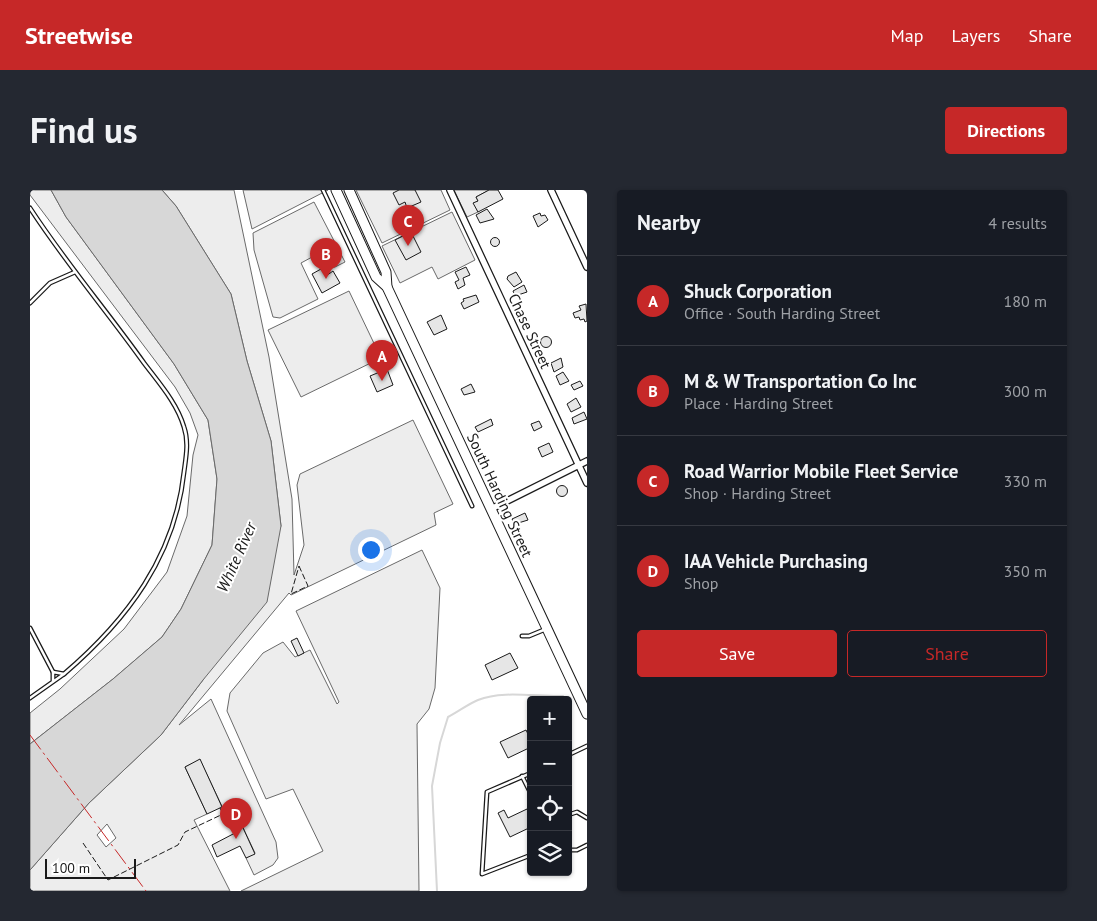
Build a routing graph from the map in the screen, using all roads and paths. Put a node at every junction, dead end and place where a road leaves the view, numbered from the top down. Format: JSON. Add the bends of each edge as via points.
{"nodes":[{"id":1,"x":323,"y":190,"type":"edge"},
{"id":2,"x":336,"y":190,"type":"edge"},
{"id":3,"x":349,"y":190,"type":"edge"},
{"id":4,"x":450,"y":190,"type":"edge"},
{"id":5,"x":551,"y":190,"type":"edge"},
{"id":6,"x":30,"y":208,"type":"edge"},
{"id":7,"x":587,"y":266,"type":"edge"},
{"id":8,"x":75,"y":272,"type":"junction"},
{"id":9,"x":387,"y":287,"type":"junction"},
{"id":10,"x":30,"y":304,"type":"edge"},
{"id":11,"x":587,"y":461,"type":"edge"},
{"id":12,"x":579,"y":465,"type":"junction"},
{"id":13,"x":587,"y":483,"type":"edge"},
{"id":14,"x":472,"y":506,"type":"dead end"},
{"id":15,"x":492,"y":509,"type":"junction"},
{"id":16,"x":30,"y":628,"type":"edge"},
{"id":17,"x":547,"y":628,"type":"junction"},
{"id":18,"x":522,"y":636,"type":"dead end"},
{"id":19,"x":52,"y":672,"type":"junction"},
{"id":20,"x":64,"y":674,"type":"junction"},
{"id":21,"x":53,"y":681,"type":"junction"},
{"id":22,"x":30,"y":698,"type":"edge"},
{"id":23,"x":587,"y":714,"type":"edge"},
{"id":24,"x":587,"y":746,"type":"edge"},
{"id":25,"x":572,"y":753,"type":"edge"},
{"id":26,"x":527,"y":774,"type":"edge"},
{"id":27,"x":522,"y":776,"type":"junction"},
{"id":28,"x":527,"y":786,"type":"edge"},
{"id":29,"x":572,"y":814,"type":"edge"},
{"id":30,"x":587,"y":818,"type":"edge"},
{"id":31,"x":587,"y":844,"type":"edge"},
{"id":32,"x":572,"y":850,"type":"edge"},
{"id":33,"x":527,"y":857,"type":"edge"}],
"edges":[{"from":1,"to":14,"type":"lane"},
{"from":2,"to":9,"type":"main road","via":[[376,277]]},
{"from":3,"to":9,"type":"main road","via":[[386,272]]},
{"from":4,"to":12,"type":"street","name":"Chase Street"},
{"from":5,"to":7,"type":"street"},
{"from":6,"to":8,"type":"lane"},
{"from":8,"to":10,"type":"lane","via":[[50,283]]},
{"from":8,"to":20,"type":"lane","via":[[176,407],[187,446],[183,486],[173,530],[155,568],[128,609],[97,645]]},
{"from":9,"to":15,"type":"main road","name":"South Harding Street"},
{"from":11,"to":12,"type":"street"},
{"from":12,"to":13,"type":"street","name":"Chase Street"},
{"from":12,"to":15,"type":"street"},
{"from":15,"to":17,"type":"main road","name":"South Harding Street"},
{"from":16,"to":19,"type":"lane"},
{"from":17,"to":18,"type":"lane"},
{"from":17,"to":23,"type":"main road","name":"South Harding Street"},
{"from":19,"to":20,"type":"lane"},
{"from":19,"to":21,"type":"lane"},
{"from":20,"to":21,"type":"lane"},
{"from":21,"to":22,"type":"lane"},
{"from":24,"to":25,"type":"lane"},
{"from":26,"to":27,"type":"lane"},
{"from":27,"to":28,"type":"lane"},
{"from":27,"to":33,"type":"lane","via":[[487,792],[482,874]]},
{"from":29,"to":30,"type":"lane","via":[[577,812]]},
{"from":31,"to":32,"type":"lane"}]}
